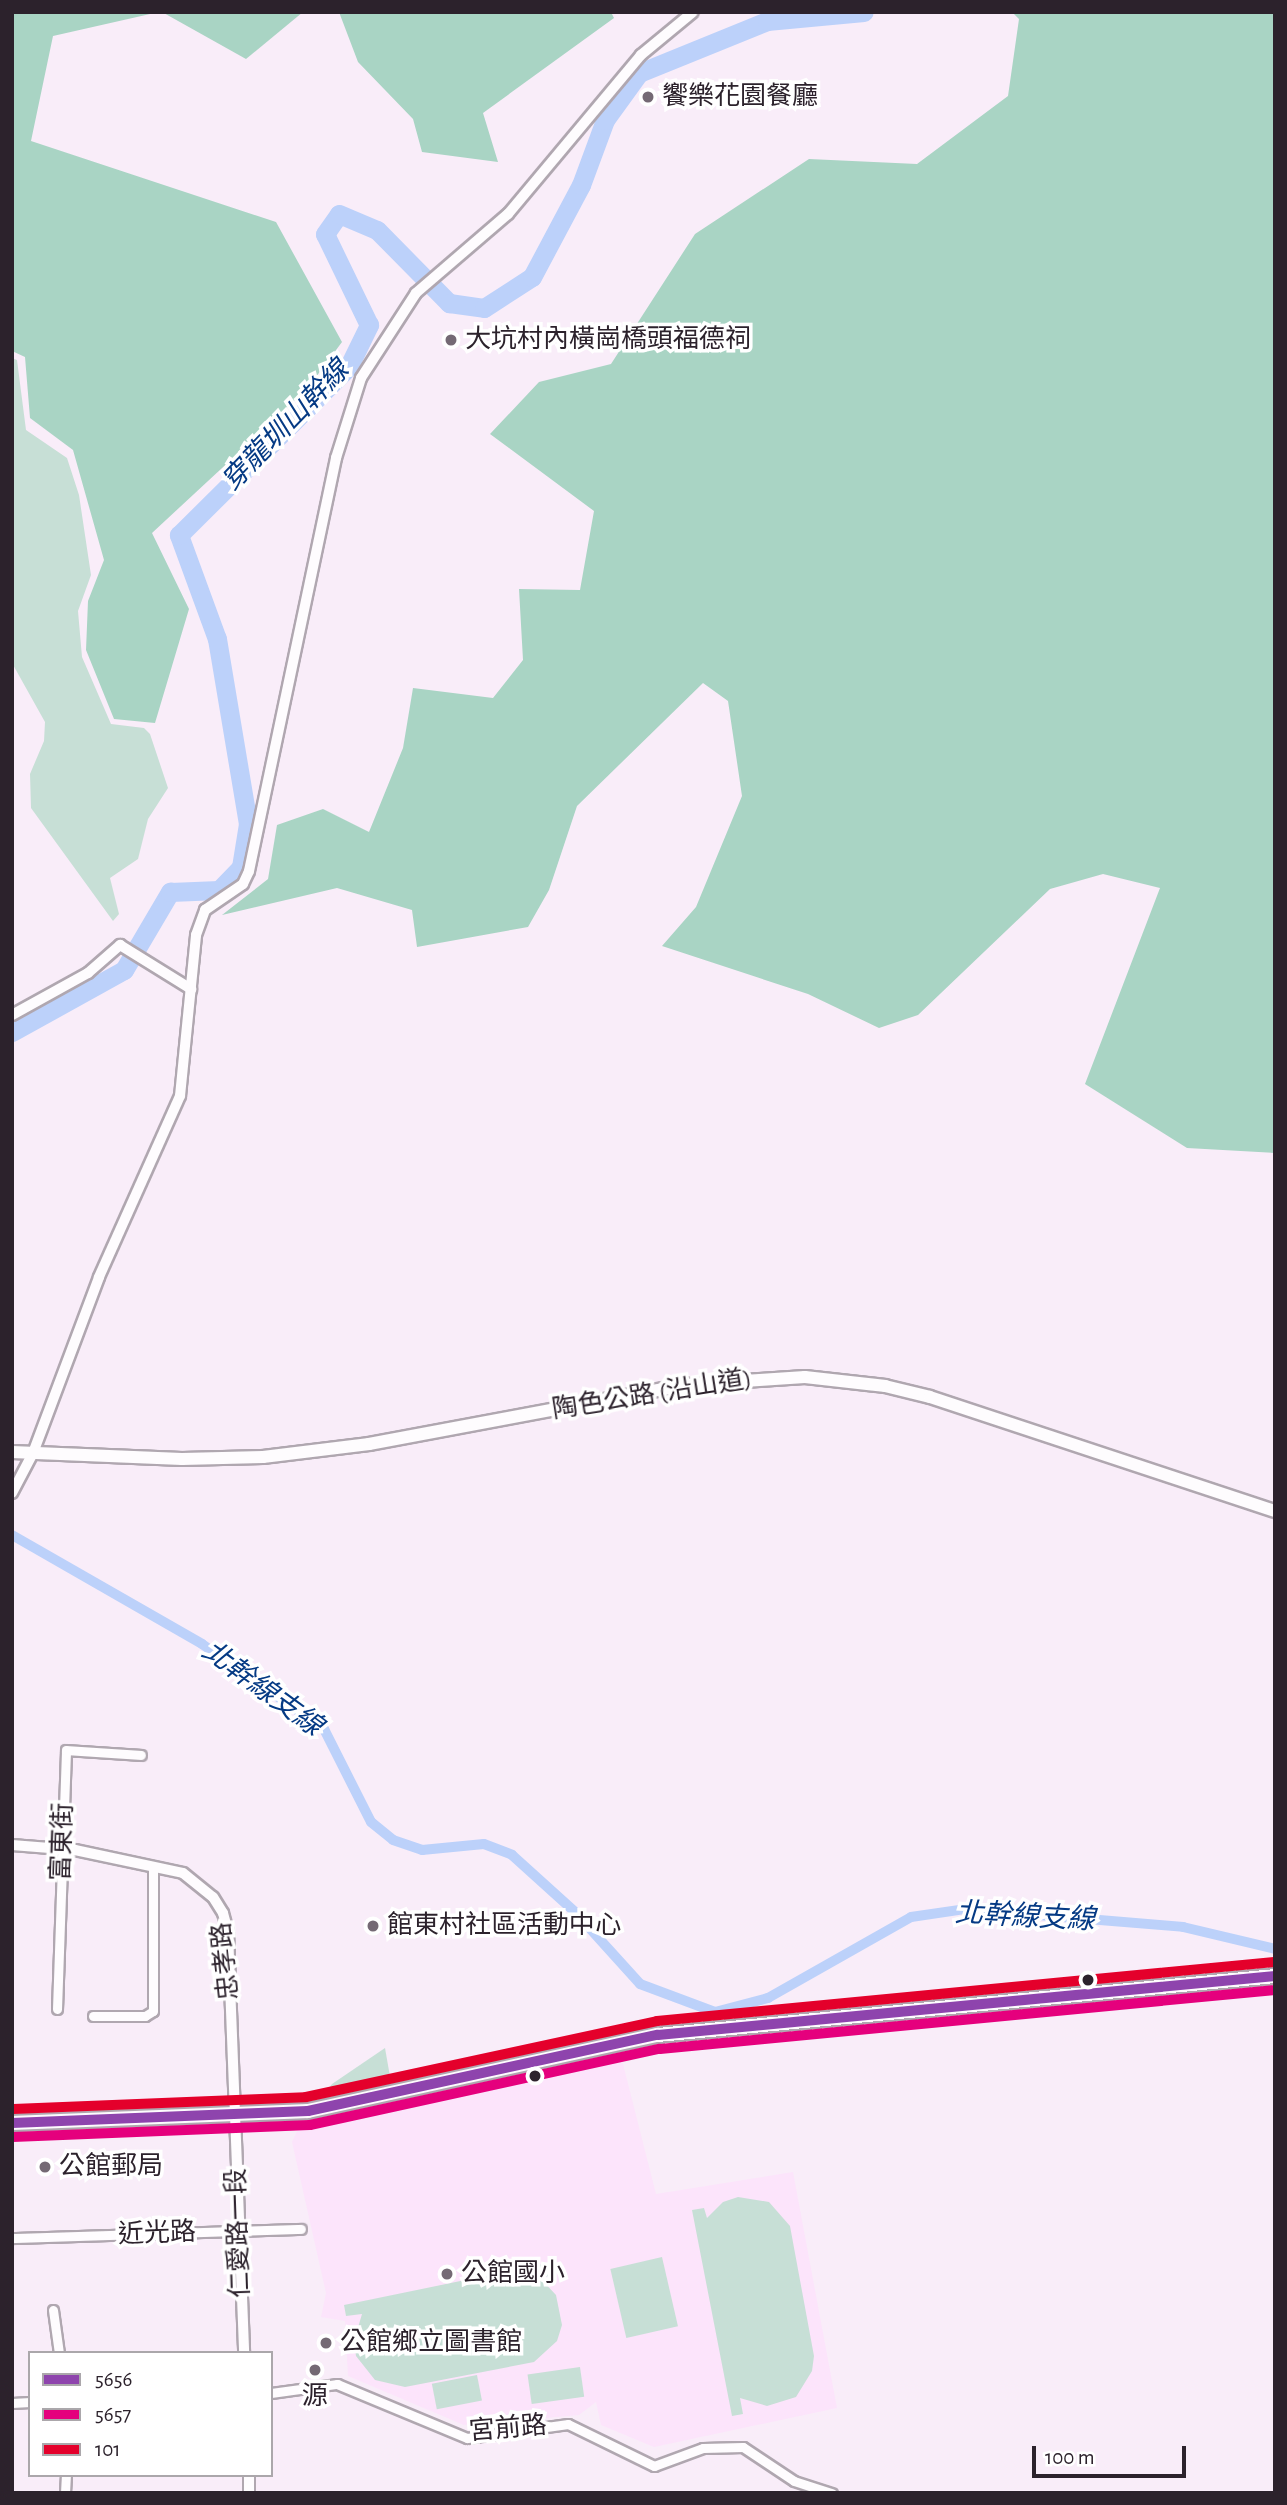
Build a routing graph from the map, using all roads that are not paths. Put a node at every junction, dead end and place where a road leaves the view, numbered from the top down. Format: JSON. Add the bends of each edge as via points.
{"nodes":[{"id":1,"x":693,"y":12,"type":"edge"},
{"id":2,"x":191,"y":989,"type":"junction"},
{"id":3,"x":12,"y":1015,"type":"edge"},
{"id":4,"x":12,"y":1452,"type":"edge"},
{"id":5,"x":33,"y":1454,"type":"junction"},
{"id":6,"x":12,"y":1493,"type":"edge"},
{"id":7,"x":1275,"y":1511,"type":"edge"},
{"id":8,"x":141,"y":1755,"type":"dead end"},
{"id":9,"x":12,"y":1845,"type":"edge"},
{"id":10,"x":62,"y":1849,"type":"junction"},
{"id":11,"x":153,"y":1867,"type":"junction"},
{"id":12,"x":1275,"y":1976,"type":"edge"},
{"id":13,"x":57,"y":2009,"type":"dead end"},
{"id":14,"x":93,"y":2016,"type":"dead end"},
{"id":15,"x":234,"y":2113,"type":"junction"},
{"id":16,"x":12,"y":2123,"type":"edge"},
{"id":17,"x":301,"y":2229,"type":"dead end"},
{"id":18,"x":239,"y":2231,"type":"junction"},
{"id":19,"x":12,"y":2238,"type":"edge"},
{"id":20,"x":53,"y":2310,"type":"dead end"},
{"id":21,"x":59,"y":2351,"type":"edge"},
{"id":22,"x":244,"y":2351,"type":"edge"},
{"id":23,"x":273,"y":2393,"type":"edge"},
{"id":24,"x":832,"y":2493,"type":"edge"}],
"edges":[{"from":1,"to":2,"type":"street","via":[[641,55],[508,214],[416,293],[361,379],[335,458],[249,871],[243,884],[205,910],[196,935]]},
{"from":2,"to":3,"type":"street","via":[[120,945],[88,973]]},
{"from":2,"to":5,"type":"street","via":[[180,1096],[99,1277]]},
{"from":4,"to":5,"type":"main road","name":"陶色公路 (沿山道)"},
{"from":5,"to":6,"type":"street"},
{"from":5,"to":7,"type":"main road","name":"陶色公路 (沿山道)","via":[[262,1457],[369,1444],[684,1385],[804,1377],[885,1386],[955,1404]]},
{"from":8,"to":10,"type":"street","name":"富東街","via":[[66,1750]]},
{"from":9,"to":10,"type":"street","name":"忠孝路"},
{"from":10,"to":11,"type":"street","name":"忠孝路"},
{"from":10,"to":13,"type":"street","name":"富東街"},
{"from":11,"to":14,"type":"street","via":[[153,2011],[145,2016]]},
{"from":11,"to":15,"type":"street","name":"忠孝路","via":[[183,1873],[213,1897],[223,1913],[228,1932]]},
{"from":12,"to":15,"type":"main road","via":[[658,2035],[308,2111]]},
{"from":15,"to":16,"type":"main road"},
{"from":15,"to":18,"type":"street","name":"仁愛路一段"},
{"from":17,"to":18,"type":"street","name":"近光路"},
{"from":18,"to":19,"type":"street","name":"近光路"},
{"from":18,"to":22,"type":"street","name":"仁愛路一段"},
{"from":20,"to":21,"type":"street"},
{"from":23,"to":24,"type":"street","name":"宮前路","via":[[337,2384],[467,2438],[568,2424],[654,2466],[703,2448],[743,2447],[794,2482]]}]}
